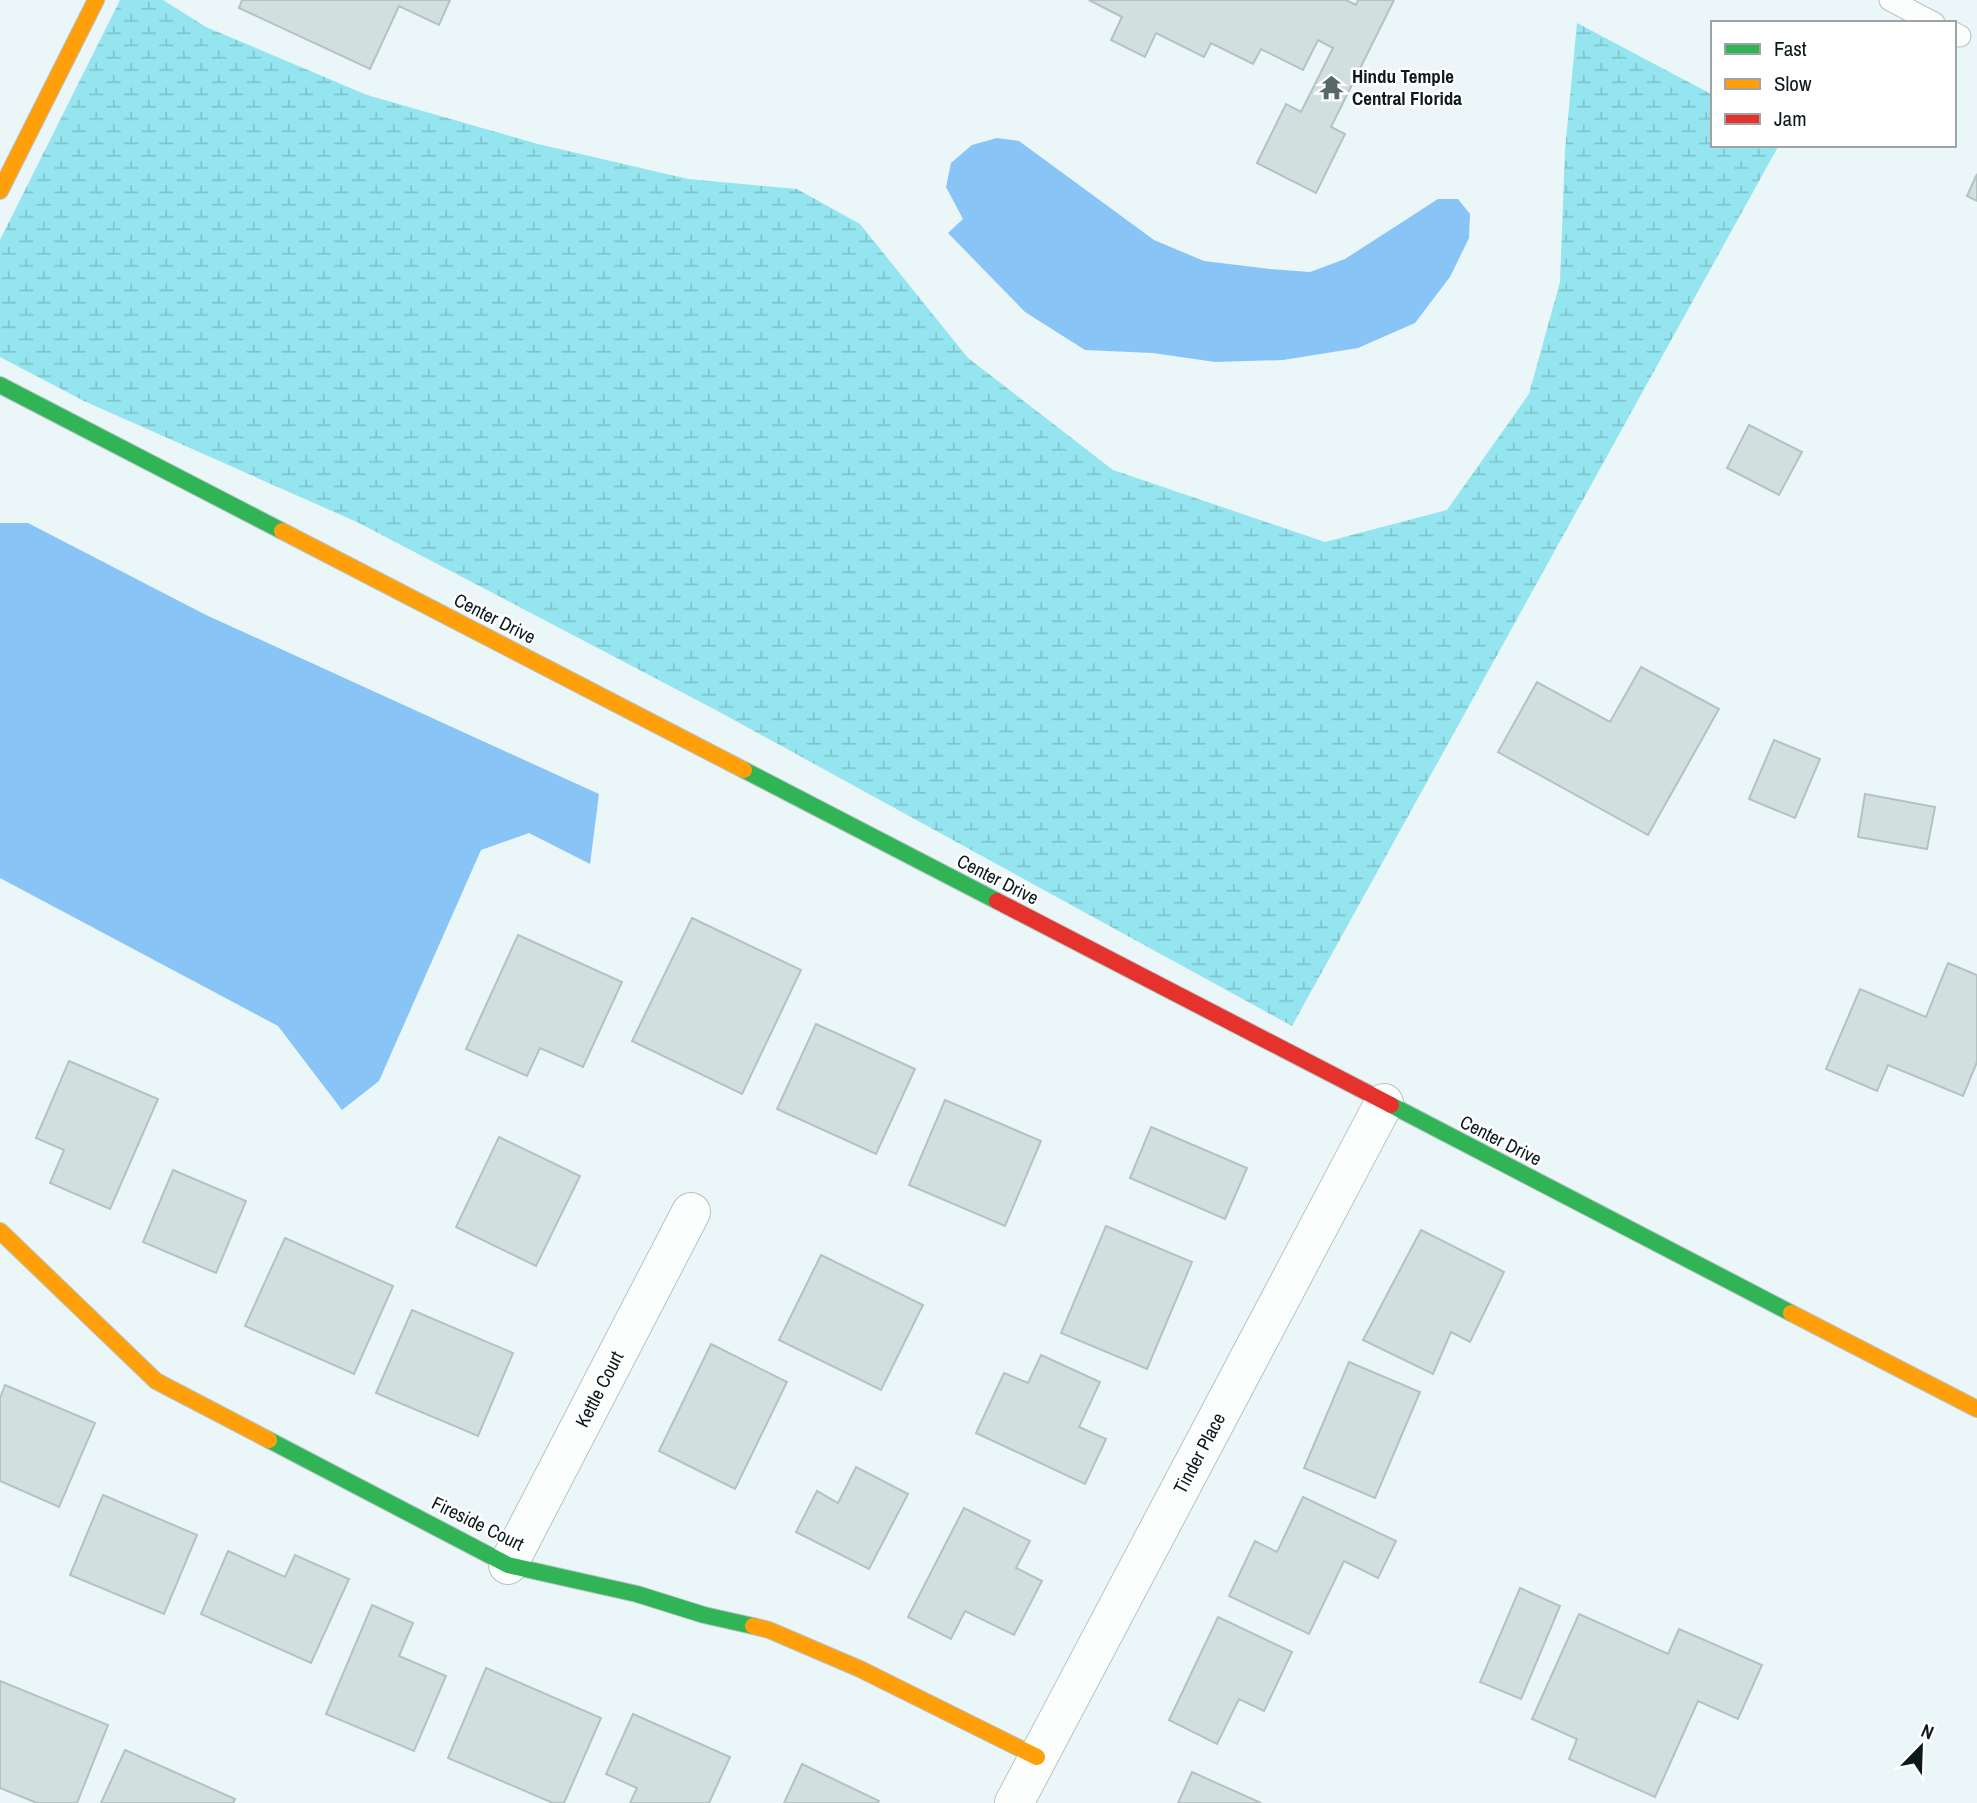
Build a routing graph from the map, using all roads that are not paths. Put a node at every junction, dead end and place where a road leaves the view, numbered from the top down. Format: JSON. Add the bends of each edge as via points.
{"nodes":[{"id":1,"x":96,"y":0,"type":"edge"},
{"id":2,"x":1890,"y":0,"type":"edge"},
{"id":3,"x":1930,"y":21,"type":"edge"},
{"id":4,"x":0,"y":191,"type":"edge"},
{"id":5,"x":0,"y":384,"type":"edge"},
{"id":6,"x":1384,"y":1103,"type":"junction"},
{"id":7,"x":691,"y":1212,"type":"dead end"},
{"id":8,"x":0,"y":1231,"type":"edge"},
{"id":9,"x":1977,"y":1409,"type":"edge"},
{"id":10,"x":508,"y":1565,"type":"junction"},
{"id":11,"x":1037,"y":1757,"type":"junction"},
{"id":12,"x":1014,"y":1803,"type":"edge"}],
"edges":[{"from":1,"to":4,"type":"street"},
{"from":2,"to":3,"type":"lane"},
{"from":5,"to":6,"type":"street","name":"Center Drive"},
{"from":6,"to":9,"type":"street","name":"Center Drive"},
{"from":6,"to":11,"type":"street","name":"Tinder Place"},
{"from":7,"to":10,"type":"street","name":"Kettle Court"},
{"from":8,"to":10,"type":"street","name":"Fireside Court","via":[[156,1381]]},
{"from":10,"to":11,"type":"street","name":"Fireside Court","via":[[769,1630],[860,1669]]},
{"from":11,"to":12,"type":"street","name":"Tinder Place"}]}
